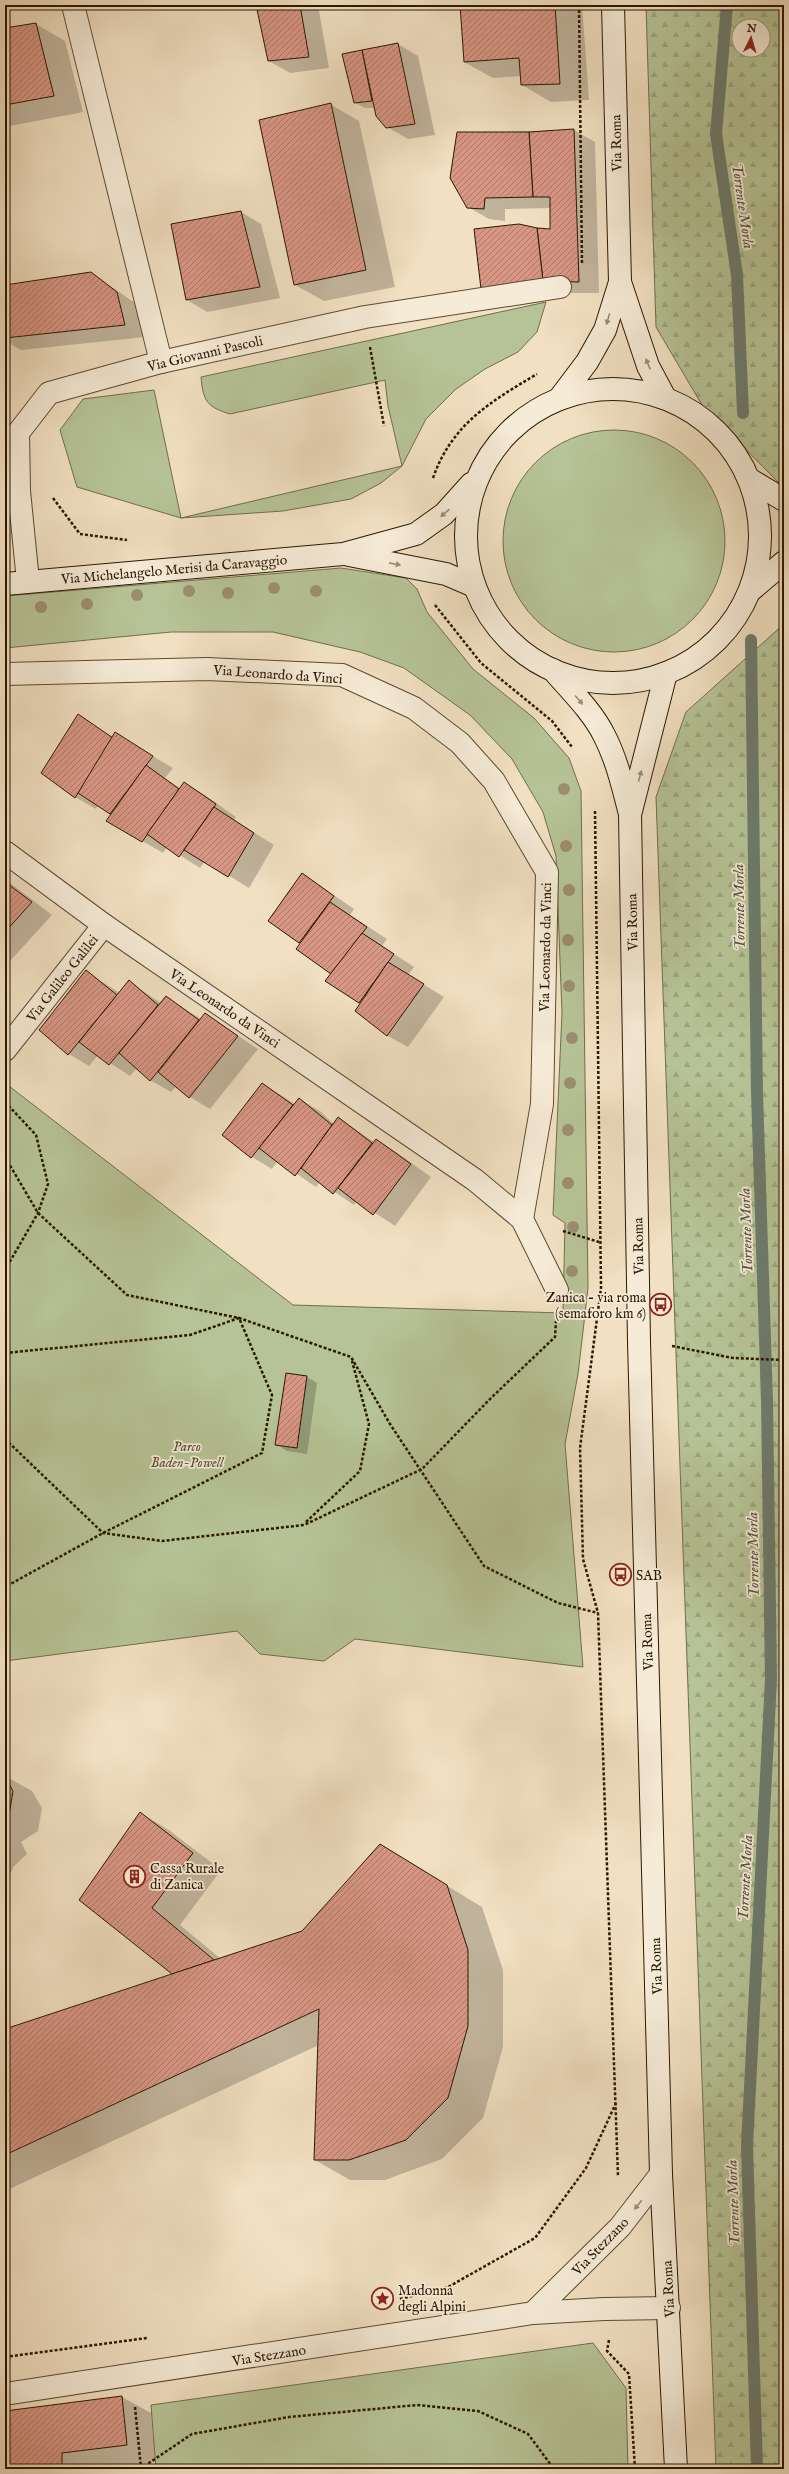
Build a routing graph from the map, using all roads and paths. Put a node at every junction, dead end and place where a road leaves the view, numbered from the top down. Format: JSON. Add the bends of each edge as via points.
{"nodes":[{"id":1,"x":72,"y":5,"type":"edge"},
{"id":2,"x":579,"y":5,"type":"edge"},
{"id":3,"x":613,"y":5,"type":"edge"},
{"id":4,"x":582,"y":270,"type":"dead end"},
{"id":5,"x":620,"y":282,"type":"junction"},
{"id":6,"x":560,"y":287,"type":"dead end"},
{"id":7,"x":365,"y":317,"type":"junction"},
{"id":8,"x":161,"y":362,"type":"junction"},
{"id":9,"x":542,"y":370,"type":"dead end"},
{"id":10,"x":559,"y":398,"type":"junction"},
{"id":11,"x":665,"y":398,"type":"junction"},
{"id":12,"x":384,"y":426,"type":"dead end"},
{"id":13,"x":479,"y":473,"type":"junction"},
{"id":14,"x":749,"y":479,"type":"junction"},
{"id":15,"x":431,"y":482,"type":"dead end"},
{"id":16,"x":19,"y":491,"type":"junction"},
{"id":17,"x":784,"y":500,"type":"edge"},
{"id":18,"x":132,"y":540,"type":"dead end"},
{"id":19,"x":343,"y":554,"type":"junction"},
{"id":20,"x":784,"y":562,"type":"edge"},
{"id":21,"x":422,"y":569,"type":"junction"},
{"id":22,"x":28,"y":582,"type":"junction"},
{"id":23,"x":5,"y":584,"type":"edge"},
{"id":24,"x":474,"y":586,"type":"junction"},
{"id":25,"x":750,"y":591,"type":"junction"},
{"id":26,"x":553,"y":670,"type":"junction"},
{"id":27,"x":666,"y":673,"type":"junction"},
{"id":28,"x":5,"y":674,"type":"edge"},
{"id":29,"x":576,"y":753,"type":"dead end"},
{"id":30,"x":594,"y":809,"type":"dead end"},
{"id":31,"x":630,"y":814,"type":"junction"},
{"id":32,"x":5,"y":852,"type":"edge"},
{"id":33,"x":104,"y":925,"type":"junction"},
{"id":34,"x":5,"y":1050,"type":"edge"},
{"id":35,"x":5,"y":1102,"type":"edge"},
{"id":36,"x":5,"y":1157,"type":"edge"},
{"id":37,"x":38,"y":1213,"type":"junction"},
{"id":38,"x":522,"y":1219,"type":"junction"},
{"id":39,"x":5,"y":1270,"type":"edge"},
{"id":40,"x":557,"y":1290,"type":"joint"},
{"id":41,"x":239,"y":1318,"type":"junction"},
{"id":42,"x":668,"y":1346,"type":"dead end"},
{"id":43,"x":5,"y":1353,"type":"edge"},
{"id":44,"x":351,"y":1357,"type":"junction"},
{"id":45,"x":784,"y":1360,"type":"edge"},
{"id":46,"x":5,"y":1440,"type":"edge"},
{"id":47,"x":422,"y":1469,"type":"junction"},
{"id":48,"x":304,"y":1525,"type":"junction"},
{"id":49,"x":103,"y":1533,"type":"junction"},
{"id":50,"x":5,"y":1587,"type":"edge"},
{"id":51,"x":598,"y":1613,"type":"junction"},
{"id":52,"x":616,"y":2103,"type":"junction"},
{"id":53,"x":662,"y":2174,"type":"junction"},
{"id":54,"x":620,"y":2227,"type":"junction"},
{"id":55,"x":397,"y":2300,"type":"dead end"},
{"id":56,"x":616,"y":2308,"type":"junction"},
{"id":57,"x":669,"y":2308,"type":"junction"},
{"id":58,"x":533,"y":2313,"type":"junction"},
{"id":59,"x":154,"y":2337,"type":"dead end"},
{"id":60,"x":5,"y":2357,"type":"edge"},
{"id":61,"x":132,"y":2376,"type":"junction"},
{"id":62,"x":5,"y":2394,"type":"edge"},
{"id":63,"x":141,"y":2469,"type":"edge"},
{"id":64,"x":554,"y":2469,"type":"edge"},
{"id":65,"x":635,"y":2469,"type":"edge"},
{"id":66,"x":676,"y":2469,"type":"edge"}],
"edges":[{"from":1,"to":8,"type":"street"},
{"from":2,"to":4,"type":"path"},
{"from":3,"to":5,"type":"street","name":"Via Roma"},
{"from":5,"to":10,"type":"street","name":"Via Roma","one_way":true,"via":[[605,330],[587,362]]},
{"from":11,"to":5,"type":"street","name":"Via Roma","one_way":true,"via":[[648,366]]},
{"from":6,"to":7,"type":"street","name":"Via Giovanni Pascoli"},
{"from":7,"to":8,"type":"street","name":"Via Giovanni Pascoli"},
{"from":7,"to":12,"type":"path"},
{"from":8,"to":16,"type":"street","name":"Via Giovanni Pascoli","via":[[49,393],[18,433]]},
{"from":9,"to":15,"type":"path","via":[[489,403],[459,430],[441,456]]},
{"from":10,"to":11,"type":"street","name":"Via Roma","via":[[594,390],[630,389]]},
{"from":10,"to":13,"type":"street","name":"Via Roma","via":[[527,416],[499,442]]},
{"from":11,"to":14,"type":"street","name":"Via Roma","via":[[700,417],[723,439]]},
{"from":13,"to":19,"type":"street","name":"Via Michelangelo Merisi da Caravaggio","one_way":true,"via":[[444,514],[416,534]]},
{"from":13,"to":24,"type":"street","name":"Via Roma","via":[[468,510],[466,549]]},
{"from":14,"to":17,"type":"street"},
{"from":14,"to":25,"type":"street","name":"Via Roma","via":[[759,516],[760,554]]},
{"from":16,"to":18,"type":"path","via":[[45,488],[80,534]]},
{"from":16,"to":22,"type":"street","name":"Via Giovanni Pascoli"},
{"from":19,"to":21,"type":"street","name":"Via Michelangelo Merisi da Caravaggio","one_way":true},
{"from":19,"to":22,"type":"street","name":"Via Michelangelo Merisi da Caravaggio"},
{"from":20,"to":25,"type":"street"},
{"from":21,"to":24,"type":"street","name":"Via Michelangelo Merisi da Caravaggio","via":[[446,574]]},
{"from":21,"to":29,"type":"path","via":[[436,608],[481,663],[552,720]]},
{"from":22,"to":23,"type":"street","name":"Via Michelangelo Merisi da Caravaggio"},
{"from":24,"to":26,"type":"street","name":"Via Roma","via":[[493,622],[520,650]]},
{"from":25,"to":27,"type":"street","name":"Via Roma","via":[[730,626],[706,649]]},
{"from":26,"to":27,"type":"street","name":"Via Roma","via":[[598,682],[629,682]]},
{"from":26,"to":31,"type":"street","name":"Via Roma","one_way":true,"via":[[593,717],[604,735],[620,773]]},
{"from":31,"to":27,"type":"street","name":"Via Roma","one_way":true},
{"from":28,"to":38,"type":"street","name":"Via Leonardo da Vinci","via":[[207,669],[342,675],[414,708],[460,743],[494,781],[547,872],[542,1104]]},
{"from":30,"to":51,"type":"path","via":[[601,1288],[580,1448],[583,1559]]},
{"from":31,"to":53,"type":"street","name":"Via Roma","via":[[639,1333]]},
{"from":32,"to":33,"type":"street","name":"Via Leonardo da Vinci"},
{"from":33,"to":34,"type":"street","name":"Via Galileo Galilei"},
{"from":33,"to":38,"type":"street","name":"Via Leonardo da Vinci","via":[[475,1180]]},
{"from":35,"to":37,"type":"path","via":[[36,1135],[48,1184]]},
{"from":36,"to":37,"type":"path"},
{"from":37,"to":39,"type":"path"},
{"from":37,"to":41,"type":"path","via":[[127,1295]]},
{"from":38,"to":40,"type":"street","name":"Via Leonardo da Vinci"},
{"from":40,"to":47,"type":"path","via":[[555,1337]]},
{"from":41,"to":43,"type":"path","via":[[190,1335]]},
{"from":41,"to":44,"type":"path"},
{"from":41,"to":49,"type":"path","via":[[272,1395],[262,1453]]},
{"from":42,"to":45,"type":"path","via":[[733,1358]]},
{"from":44,"to":47,"type":"path","via":[[390,1424]]},
{"from":44,"to":48,"type":"path","via":[[369,1424],[360,1471]]},
{"from":46,"to":49,"type":"path"},
{"from":47,"to":48,"type":"path"},
{"from":47,"to":51,"type":"path","via":[[484,1566],[558,1603]]},
{"from":48,"to":49,"type":"path","via":[[162,1541]]},
{"from":49,"to":50,"type":"path"},
{"from":51,"to":52,"type":"path"},
{"from":52,"to":54,"type":"path"},
{"from":52,"to":55,"type":"path","via":[[586,2168],[536,2238],[448,2287]]},
{"from":53,"to":54,"type":"street","name":"Via Stezzano","one_way":true},
{"from":53,"to":57,"type":"street","name":"Via Roma"},
{"from":54,"to":58,"type":"street","name":"Via Stezzano"},
{"from":56,"to":57,"type":"street","name":"Via Stezzano"},
{"from":56,"to":58,"type":"street","name":"Via Stezzano"},
{"from":56,"to":65,"type":"path","via":[[607,2351],[629,2374]]},
{"from":57,"to":66,"type":"street","name":"Via Roma"},
{"from":58,"to":61,"type":"street","name":"Via Stezzano"},
{"from":59,"to":60,"type":"path"},
{"from":61,"to":62,"type":"street","name":"Via Stezzano"},
{"from":61,"to":63,"type":"path"},
{"from":63,"to":64,"type":"path","via":[[192,2434],[290,2417],[417,2405],[478,2411],[493,2417],[528,2434]]}]}
